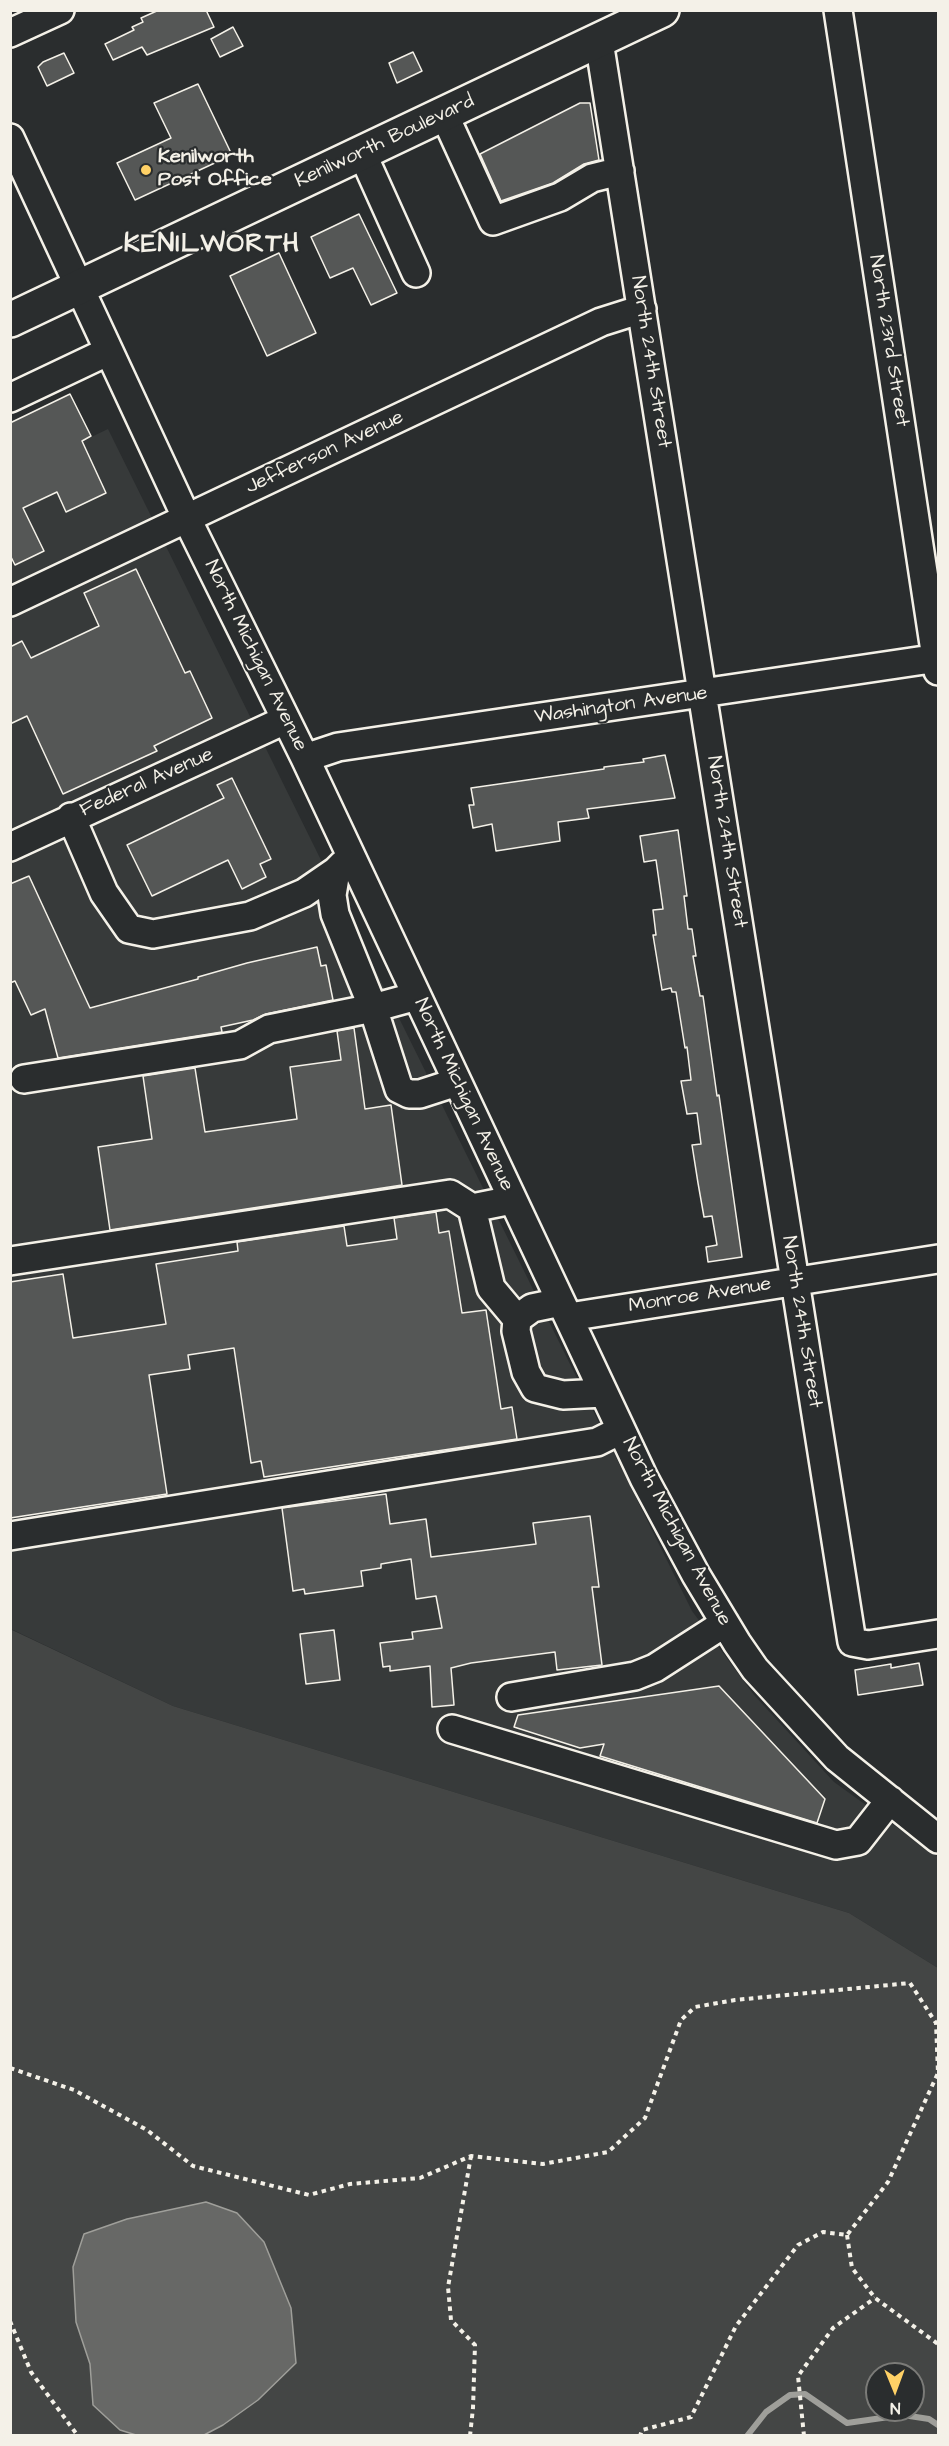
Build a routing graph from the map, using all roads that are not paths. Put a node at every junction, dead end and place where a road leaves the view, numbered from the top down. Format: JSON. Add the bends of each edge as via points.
{"nodes":[{"id":1,"x":60,"y":10,"type":"edge"},
{"id":2,"x":662,"y":10,"type":"edge"},
{"id":3,"x":838,"y":10,"type":"edge"},
{"id":4,"x":631,"y":18,"type":"edge"},
{"id":5,"x":10,"y":33,"type":"edge"},
{"id":6,"x":599,"y":41,"type":"junction"},
{"id":7,"x":444,"y":114,"type":"junction"},
{"id":8,"x":10,"y":138,"type":"edge"},
{"id":9,"x":362,"y":153,"type":"junction"},
{"id":10,"x":620,"y":171,"type":"junction"},
{"id":11,"x":416,"y":273,"type":"dead end"},
{"id":12,"x":80,"y":287,"type":"junction"},
{"id":13,"x":642,"y":309,"type":"junction"},
{"id":14,"x":10,"y":320,"type":"edge"},
{"id":15,"x":109,"y":351,"type":"junction"},
{"id":16,"x":10,"y":398,"type":"edge"},
{"id":17,"x":187,"y":519,"type":"junction"},
{"id":18,"x":10,"y":602,"type":"edge"},
{"id":19,"x":938,"y":662,"type":"edge"},
{"id":20,"x":702,"y":694,"type":"junction"},
{"id":21,"x":285,"y":720,"type":"junction"},
{"id":22,"x":305,"y":758,"type":"junction"},
{"id":23,"x":71,"y":817,"type":"junction"},
{"id":24,"x":10,"y":847,"type":"edge"},
{"id":25,"x":343,"y":863,"type":"junction"},
{"id":26,"x":417,"y":996,"type":"junction"},
{"id":27,"x":373,"y":1008,"type":"junction"},
{"id":28,"x":24,"y":1079,"type":"dead end"},
{"id":29,"x":457,"y":1082,"type":"junction"},
{"id":30,"x":512,"y":1200,"type":"junction"},
{"id":31,"x":472,"y":1208,"type":"junction"},
{"id":32,"x":939,"y":1259,"type":"edge"},
{"id":33,"x":10,"y":1261,"type":"edge"},
{"id":34,"x":795,"y":1281,"type":"junction"},
{"id":35,"x":565,"y":1309,"type":"junction"},
{"id":36,"x":517,"y":1319,"type":"junction"},
{"id":37,"x":604,"y":1393,"type":"junction"},
{"id":38,"x":621,"y":1430,"type":"junction"},
{"id":39,"x":10,"y":1536,"type":"edge"},
{"id":40,"x":725,"y":1623,"type":"junction"},
{"id":41,"x":939,"y":1634,"type":"edge"},
{"id":42,"x":511,"y":1697,"type":"dead end"},
{"id":43,"x":452,"y":1729,"type":"dead end"},
{"id":44,"x":890,"y":1800,"type":"junction"},
{"id":45,"x":935,"y":1829,"type":"edge"}],
"edges":[{"from":1,"to":5,"type":"street"},
{"from":2,"to":4,"type":"main road","name":"Kenilworth Boulevard"},
{"from":3,"to":19,"type":"street","name":"North 23rd Street"},
{"from":4,"to":6,"type":"main road","name":"Kenilworth Boulevard"},
{"from":6,"to":7,"type":"main road","name":"Kenilworth Boulevard"},
{"from":6,"to":10,"type":"street","name":"North 24th Street"},
{"from":7,"to":9,"type":"main road","name":"Kenilworth Boulevard"},
{"from":7,"to":10,"type":"street","via":[[493,221],[560,197],[592,178]]},
{"from":8,"to":12,"type":"street","name":"North Michigan Avenue"},
{"from":9,"to":11,"type":"street"},
{"from":9,"to":12,"type":"main road","name":"Kenilworth Boulevard"},
{"from":10,"to":13,"type":"street","name":"North 24th Street"},
{"from":12,"to":14,"type":"main road","name":"Kenilworth Boulevard"},
{"from":12,"to":15,"type":"street","name":"North Michigan Avenue"},
{"from":13,"to":17,"type":"street","name":"Jefferson Avenue","via":[[601,322]]},
{"from":13,"to":20,"type":"street","name":"North 24th Street"},
{"from":15,"to":16,"type":"street"},
{"from":15,"to":17,"type":"street","name":"North Michigan Avenue"},
{"from":17,"to":18,"type":"street","name":"Jefferson Avenue"},
{"from":17,"to":21,"type":"street","name":"North Michigan Avenue"},
{"from":19,"to":20,"type":"street","name":"Washington Avenue"},
{"from":20,"to":22,"type":"street","name":"Washington Avenue","via":[[338,747]]},
{"from":20,"to":34,"type":"street","name":"North 24th Street"},
{"from":21,"to":22,"type":"street","name":"North Michigan Avenue"},
{"from":21,"to":23,"type":"street","name":"Federal Avenue"},
{"from":22,"to":25,"type":"street","name":"North Michigan Avenue"},
{"from":23,"to":24,"type":"street","name":"Federal Avenue"},
{"from":23,"to":25,"type":"street","via":[[104,893],[129,929],[153,934],[250,916],[304,893]]},
{"from":25,"to":26,"type":"street","name":"North Michigan Avenue"},
{"from":25,"to":27,"type":"street","via":[[332,895],[335,914]]},
{"from":26,"to":27,"type":"street"},
{"from":26,"to":29,"type":"street","name":"North Michigan Avenue"},
{"from":27,"to":28,"type":"street","via":[[269,1029],[240,1045]]},
{"from":27,"to":29,"type":"street","via":[[399,1089],[420,1094]]},
{"from":29,"to":30,"type":"street","name":"North Michigan Avenue"},
{"from":30,"to":31,"type":"street"},
{"from":30,"to":35,"type":"street","name":"North Michigan Avenue"},
{"from":31,"to":33,"type":"street","via":[[450,1194]]},
{"from":31,"to":36,"type":"street","via":[[491,1288]]},
{"from":32,"to":34,"type":"street","name":"Monroe Avenue"},
{"from":34,"to":35,"type":"street","name":"Monroe Avenue"},
{"from":34,"to":41,"type":"street","name":"North 24th Street","via":[[852,1642],[868,1645]]},
{"from":35,"to":36,"type":"street","name":"Monroe Avenue","via":[[532,1308]]},
{"from":35,"to":37,"type":"street","name":"North Michigan Avenue"},
{"from":36,"to":37,"type":"street","via":[[526,1372],[535,1388],[563,1395]]},
{"from":37,"to":38,"type":"street","name":"North Michigan Avenue"},
{"from":38,"to":39,"type":"street","via":[[597,1442]]},
{"from":38,"to":40,"type":"street","name":"North Michigan Avenue","via":[[654,1498]]},
{"from":40,"to":42,"type":"street","via":[[655,1668],[635,1676]]},
{"from":40,"to":44,"type":"street","name":"North Michigan Avenue","via":[[755,1669],[837,1758]]},
{"from":43,"to":44,"type":"street","via":[[836,1845],[858,1841]]},
{"from":44,"to":45,"type":"street","name":"North Michigan Avenue"}]}
